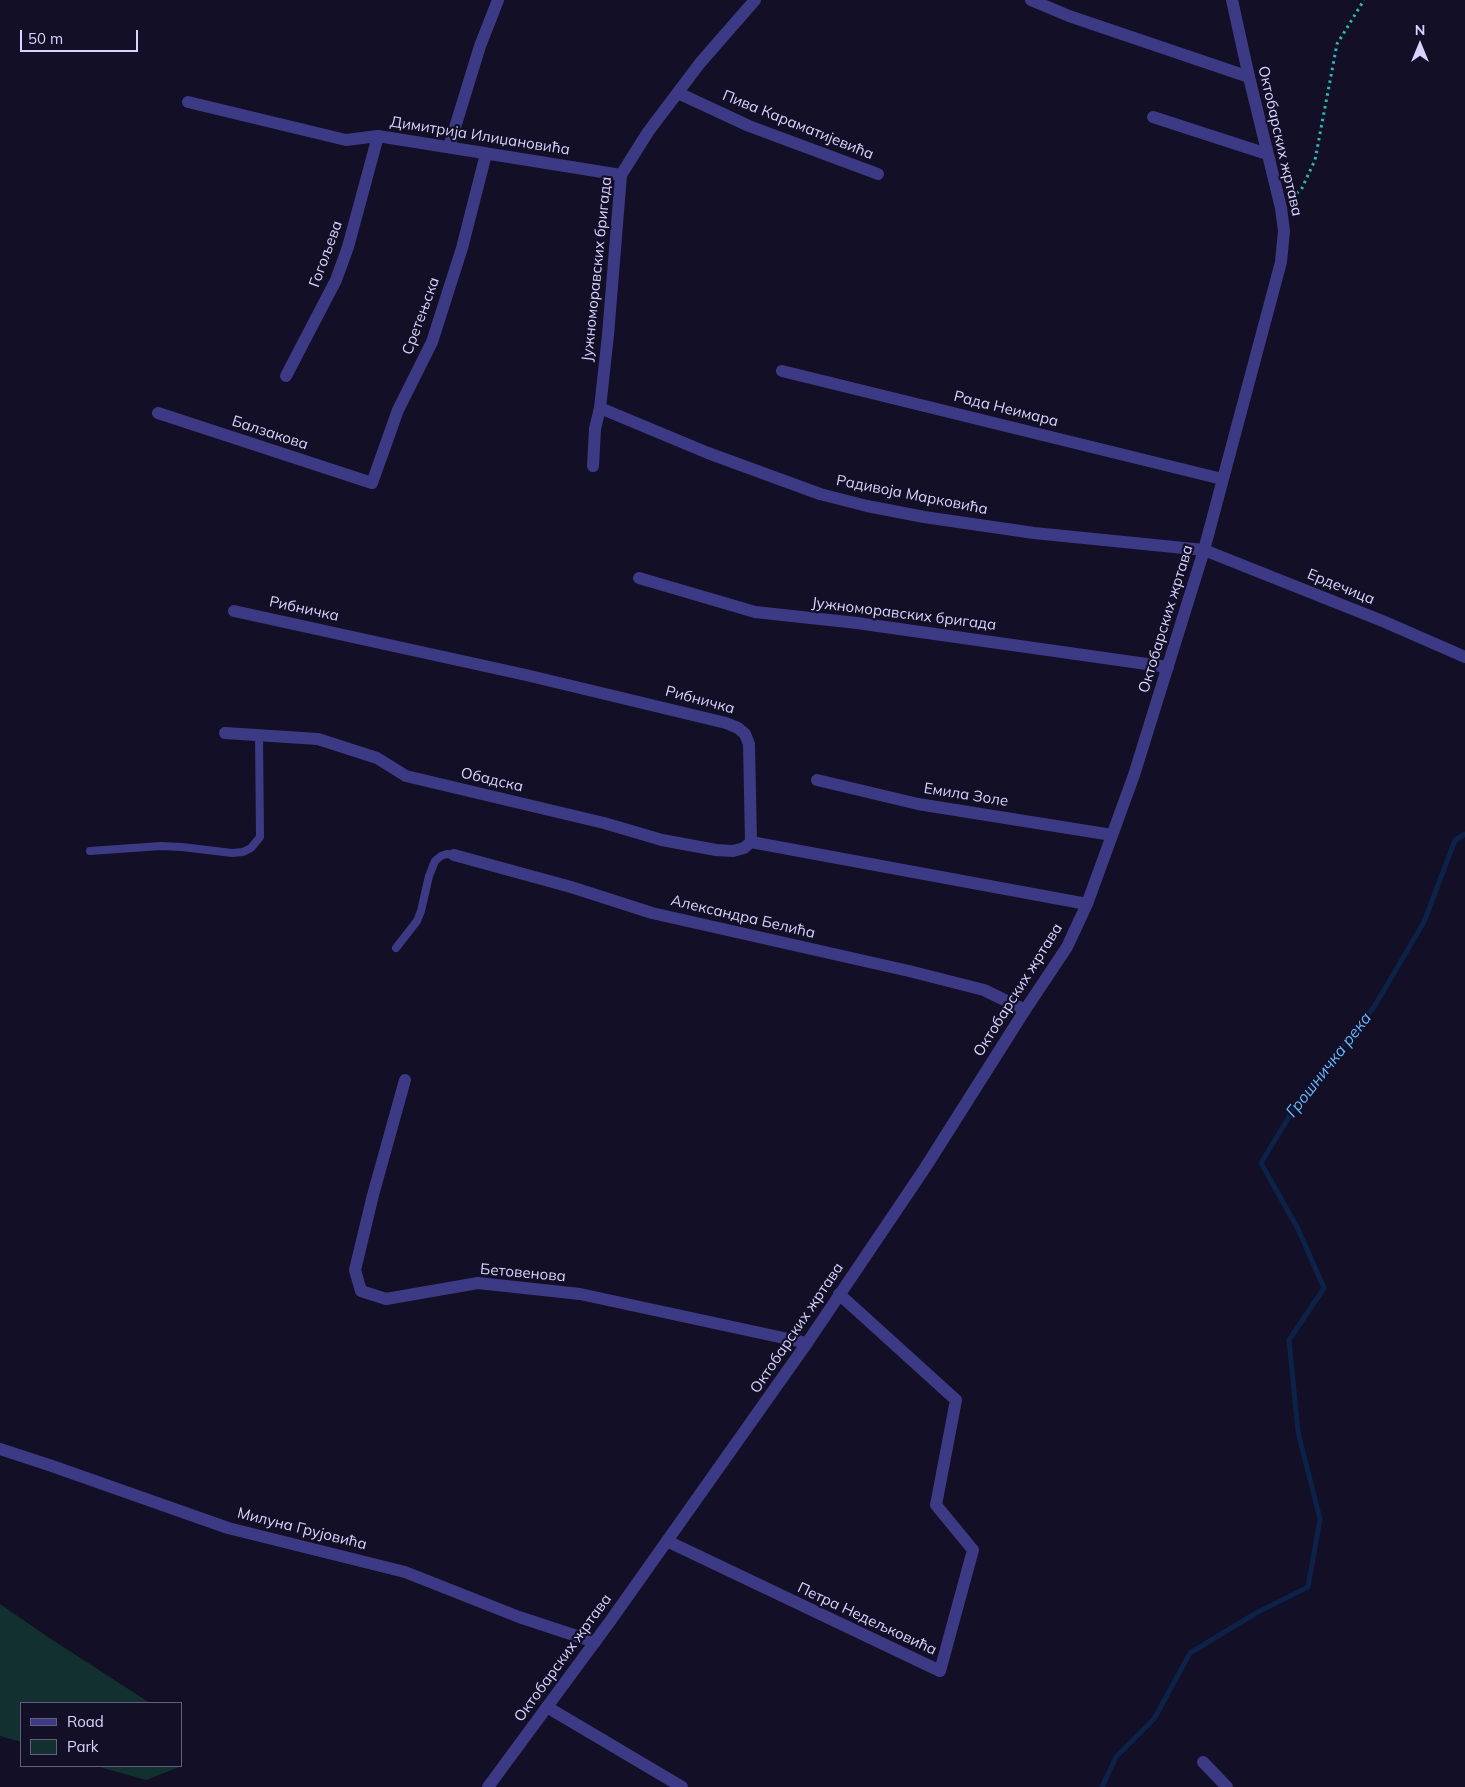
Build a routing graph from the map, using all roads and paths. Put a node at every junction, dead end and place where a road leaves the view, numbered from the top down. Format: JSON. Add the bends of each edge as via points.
{"nodes":[{"id":1,"x":498,"y":0,"type":"edge"},
{"id":2,"x":755,"y":0,"type":"edge"},
{"id":3,"x":1031,"y":0,"type":"edge"},
{"id":4,"x":1232,"y":0,"type":"edge"},
{"id":5,"x":1364,"y":0,"type":"edge"},
{"id":6,"x":1248,"y":77,"type":"junction"},
{"id":7,"x":678,"y":93,"type":"junction"},
{"id":8,"x":188,"y":102,"type":"dead end"},
{"id":9,"x":1153,"y":117,"type":"dead end"},
{"id":10,"x":378,"y":136,"type":"junction"},
{"id":11,"x":449,"y":147,"type":"junction"},
{"id":12,"x":486,"y":154,"type":"junction"},
{"id":13,"x":1268,"y":154,"type":"junction"},
{"id":14,"x":878,"y":174,"type":"dead end"},
{"id":15,"x":621,"y":175,"type":"junction"},
{"id":16,"x":1282,"y":208,"type":"junction"},
{"id":17,"x":782,"y":372,"type":"dead end"},
{"id":18,"x":286,"y":376,"type":"dead end"},
{"id":19,"x":600,"y":408,"type":"junction"},
{"id":20,"x":158,"y":413,"type":"dead end"},
{"id":21,"x":593,"y":466,"type":"dead end"},
{"id":22,"x":1222,"y":479,"type":"junction"},
{"id":23,"x":372,"y":483,"type":"joint"},
{"id":24,"x":1204,"y":550,"type":"junction"},
{"id":25,"x":639,"y":578,"type":"dead end"},
{"id":26,"x":234,"y":611,"type":"dead end"},
{"id":27,"x":1465,"y":658,"type":"edge"},
{"id":28,"x":1168,"y":666,"type":"junction"},
{"id":29,"x":225,"y":733,"type":"dead end"},
{"id":30,"x":259,"y":735,"type":"junction"},
{"id":31,"x":817,"y":780,"type":"dead end"},
{"id":32,"x":1112,"y":835,"type":"junction"},
{"id":33,"x":751,"y":842,"type":"junction"},
{"id":34,"x":90,"y":851,"type":"dead end"},
{"id":35,"x":454,"y":855,"type":"joint"},
{"id":36,"x":1087,"y":904,"type":"junction"},
{"id":37,"x":396,"y":948,"type":"dead end"},
{"id":38,"x":1024,"y":1010,"type":"junction"},
{"id":39,"x":405,"y":1080,"type":"dead end"},
{"id":40,"x":839,"y":1294,"type":"junction"},
{"id":41,"x":807,"y":1343,"type":"junction"},
{"id":42,"x":0,"y":1450,"type":"edge"},
{"id":43,"x":667,"y":1541,"type":"junction"},
{"id":44,"x":595,"y":1642,"type":"junction"},
{"id":45,"x":547,"y":1707,"type":"junction"},
{"id":46,"x":1203,"y":1762,"type":"dead end"},
{"id":47,"x":488,"y":1787,"type":"edge"},
{"id":48,"x":682,"y":1787,"type":"edge"},
{"id":49,"x":1227,"y":1787,"type":"edge"}],
"edges":[{"from":1,"to":11,"type":"street","via":[[480,46]]},
{"from":2,"to":7,"type":"street","name":"Јужноморавских бригада"},
{"from":3,"to":6,"type":"street"},
{"from":4,"to":6,"type":"street","name":"Октобарских жртава"},
{"from":5,"to":16,"type":"path","via":[[1338,44],[1314,160],[1302,188]]},
{"from":6,"to":13,"type":"street","name":"Октобарских жртава"},
{"from":7,"to":14,"type":"street","name":"Пива Караматијевића","via":[[749,126]]},
{"from":7,"to":15,"type":"street","name":"Јужноморавских бригада"},
{"from":8,"to":10,"type":"street","name":"Димитрија Илиџановића","via":[[346,140]]},
{"from":9,"to":13,"type":"street"},
{"from":10,"to":11,"type":"street","name":"Димитрија Илиџановића"},
{"from":10,"to":18,"type":"street","name":"Гогољева","via":[[336,280]]},
{"from":11,"to":12,"type":"street","name":"Димитрија Илиџановића"},
{"from":12,"to":15,"type":"street","name":"Димитрија Илиџановића"},
{"from":12,"to":23,"type":"street","name":"Сретењска","via":[[462,248],[432,342],[398,410]]},
{"from":13,"to":16,"type":"street","name":"Октобарских жртава"},
{"from":15,"to":19,"type":"street","name":"Јужноморавских бригада"},
{"from":16,"to":22,"type":"street","name":"Октобарских жртава","via":[[1281,262]]},
{"from":17,"to":22,"type":"street","name":"Рада Неимара"},
{"from":19,"to":21,"type":"street","name":"Јужноморавских бригада"},
{"from":19,"to":24,"type":"street","name":"Радивоја Марковића","via":[[708,453],[820,494],[867,506],[1034,533]]},
{"from":20,"to":23,"type":"street","name":"Балзакова"},
{"from":22,"to":24,"type":"street","name":"Октобарских жртава"},
{"from":24,"to":27,"type":"street","name":"Ердечица"},
{"from":24,"to":28,"type":"street","name":"Октобарских жртава"},
{"from":25,"to":28,"type":"street","name":"Јужноморавских бригада","via":[[754,612]]},
{"from":26,"to":33,"type":"street","name":"Рибничка","via":[[629,699],[738,728],[749,744]]},
{"from":28,"to":32,"type":"street","name":"Октобарских жртава"},
{"from":29,"to":30,"type":"street","name":"Обадска"},
{"from":30,"to":33,"type":"street","name":"Обадска","via":[[318,739],[376,758],[406,776],[662,840],[733,851]]},
{"from":30,"to":34,"type":"lane","via":[[260,836],[250,848],[243,852],[161,846]]},
{"from":31,"to":32,"type":"street","name":"Емила Золе","via":[[918,804]]},
{"from":32,"to":36,"type":"street","name":"Октобарских жртава"},
{"from":33,"to":36,"type":"street"},
{"from":35,"to":37,"type":"lane","via":[[447,854],[435,861],[417,921]]},
{"from":35,"to":38,"type":"street","name":"Александра Белића","via":[[652,912],[984,990]]},
{"from":36,"to":38,"type":"street","name":"Октобарских жртава","via":[[1066,947]]},
{"from":38,"to":40,"type":"street","name":"Октобарских жртава","via":[[925,1168]]},
{"from":39,"to":41,"type":"street","name":"Бетовенова","via":[[355,1270],[361,1291],[386,1299],[478,1283],[580,1294]]},
{"from":40,"to":41,"type":"street","name":"Октобарских жртава"},
{"from":40,"to":43,"type":"street","name":"Петра Недељковића","via":[[956,1400],[936,1505],[973,1550],[940,1671]]},
{"from":41,"to":43,"type":"street","name":"Октобарских жртава"},
{"from":42,"to":44,"type":"street","name":"Милуна Грујовића","via":[[228,1528],[405,1572],[519,1617]]},
{"from":43,"to":44,"type":"street","name":"Октобарских жртава"},
{"from":44,"to":45,"type":"street","name":"Октобарских жртава"},
{"from":45,"to":47,"type":"street","name":"Октобарских жртава"},
{"from":45,"to":48,"type":"street"},
{"from":46,"to":49,"type":"street"}]}
